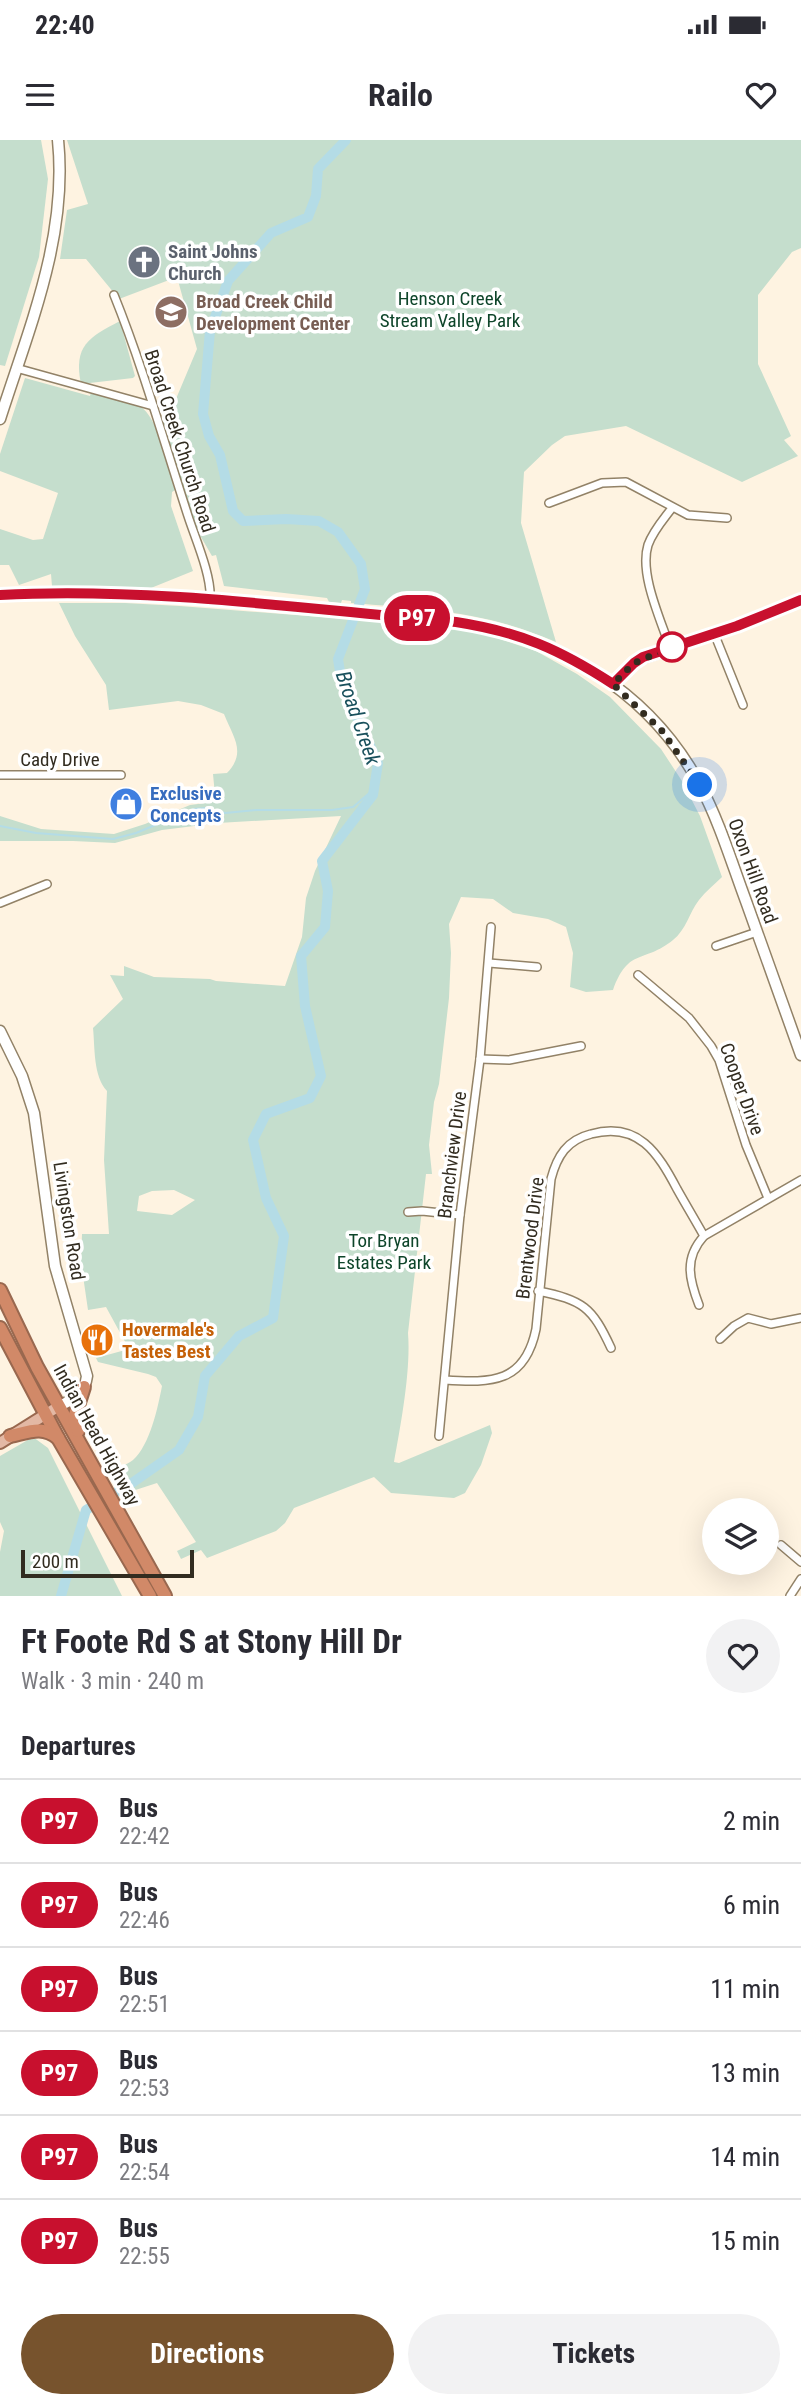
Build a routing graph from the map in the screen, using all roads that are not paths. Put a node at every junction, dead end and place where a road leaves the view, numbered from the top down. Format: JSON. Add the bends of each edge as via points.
{"nodes":[{"id":1,"x":58,"y":140,"type":"edge"},
{"id":2,"x":114,"y":295,"type":"dead end"},
{"id":3,"x":16,"y":368,"type":"junction"},
{"id":4,"x":153,"y":406,"type":"junction"},
{"id":5,"x":0,"y":419,"type":"edge"},
{"id":6,"x":549,"y":503,"type":"dead end"},
{"id":7,"x":672,"y":508,"type":"junction"},
{"id":8,"x":727,"y":518,"type":"dead end"},
{"id":9,"x":0,"y":595,"type":"edge"},
{"id":10,"x":210,"y":599,"type":"junction"},
{"id":11,"x":801,"y":600,"type":"edge"},
{"id":12,"x":714,"y":633,"type":"junction"},
{"id":13,"x":670,"y":648,"type":"junction"},
{"id":14,"x":613,"y":684,"type":"junction"},
{"id":15,"x":743,"y":705,"type":"dead end"},
{"id":16,"x":0,"y":775,"type":"edge"},
{"id":17,"x":121,"y":775,"type":"dead end"},
{"id":18,"x":47,"y":884,"type":"dead end"},
{"id":19,"x":0,"y":903,"type":"edge"},
{"id":20,"x":491,"y":926,"type":"dead end"},
{"id":21,"x":757,"y":932,"type":"junction"},
{"id":22,"x":716,"y":946,"type":"dead end"},
{"id":23,"x":489,"y":963,"type":"junction"},
{"id":24,"x":537,"y":967,"type":"dead end"},
{"id":25,"x":638,"y":975,"type":"dead end"},
{"id":26,"x":0,"y":1031,"type":"edge"},
{"id":27,"x":581,"y":1046,"type":"dead end"},
{"id":28,"x":801,"y":1055,"type":"edge"},
{"id":29,"x":480,"y":1059,"type":"junction"},
{"id":30,"x":801,"y":1180,"type":"edge"},
{"id":31,"x":768,"y":1198,"type":"junction"},
{"id":32,"x":408,"y":1212,"type":"dead end"},
{"id":33,"x":460,"y":1215,"type":"junction"},
{"id":34,"x":704,"y":1236,"type":"junction"},
{"id":35,"x":0,"y":1290,"type":"edge"},
{"id":36,"x":538,"y":1292,"type":"junction"},
{"id":37,"x":699,"y":1305,"type":"dead end"},
{"id":38,"x":801,"y":1318,"type":"edge"},
{"id":39,"x":0,"y":1328,"type":"edge"},
{"id":40,"x":720,"y":1339,"type":"dead end"},
{"id":41,"x":611,"y":1348,"type":"dead end"},
{"id":42,"x":445,"y":1380,"type":"junction"},
{"id":43,"x":84,"y":1387,"type":"junction"},
{"id":44,"x":59,"y":1406,"type":"junction"},
{"id":45,"x":46,"y":1414,"type":"junction"},
{"id":46,"x":439,"y":1436,"type":"dead end"},
{"id":47,"x":58,"y":1438,"type":"junction"},
{"id":48,"x":5,"y":1440,"type":"edge"},
{"id":49,"x":86,"y":1455,"type":"junction"},
{"id":50,"x":781,"y":1545,"type":"dead end"},
{"id":51,"x":801,"y":1562,"type":"edge"},
{"id":52,"x":801,"y":1579,"type":"edge"},
{"id":53,"x":150,"y":1596,"type":"edge"},
{"id":54,"x":165,"y":1596,"type":"edge"},
{"id":55,"x":790,"y":1596,"type":"edge"}],
"edges":[{"from":1,"to":3,"type":"main road","via":[[60,192],[53,246]]},
{"from":2,"to":4,"type":"street","name":"Broad Creek Church Road"},
{"from":3,"to":4,"type":"street"},
{"from":3,"to":5,"type":"main road"},
{"from":4,"to":10,"type":"street","name":"Broad Creek Church Road"},
{"from":6,"to":7,"type":"street","via":[[602,483],[626,482]]},
{"from":7,"to":8,"type":"street","via":[[688,515]]},
{"from":7,"to":13,"type":"street","via":[[647,548],[646,575]]},
{"from":9,"to":10,"type":"main road","name":"Oxon Hill Road","via":[[116,593]]},
{"from":10,"to":14,"type":"main road","name":"Oxon Hill Road","via":[[456,622],[510,632],[544,644]]},
{"from":11,"to":12,"type":"main road"},
{"from":12,"to":13,"type":"main road"},
{"from":12,"to":15,"type":"street"},
{"from":13,"to":14,"type":"main road","via":[[634,663]]},
{"from":14,"to":21,"type":"main road","name":"Oxon Hill Road","via":[[662,731],[692,772],[718,823]]},
{"from":16,"to":17,"type":"street","name":"Cady Drive"},
{"from":18,"to":19,"type":"street"},
{"from":20,"to":23,"type":"street","name":"Branchview Drive"},
{"from":21,"to":22,"type":"street"},
{"from":21,"to":28,"type":"main road","name":"Oxon Hill Road"},
{"from":23,"to":24,"type":"street"},
{"from":23,"to":29,"type":"street","name":"Branchview Drive"},
{"from":25,"to":31,"type":"street","name":"Cooper Drive","via":[[689,1018],[711,1046]]},
{"from":26,"to":43,"type":"main road","name":"Livingston Road","via":[[22,1076],[34,1115],[55,1266],[85,1367]]},
{"from":27,"to":29,"type":"street","via":[[509,1060]]},
{"from":29,"to":33,"type":"street","name":"Branchview Drive"},
{"from":30,"to":31,"type":"street"},
{"from":31,"to":34,"type":"street"},
{"from":32,"to":33,"type":"street"},
{"from":33,"to":42,"type":"street","name":"Branchview Drive"},
{"from":34,"to":36,"type":"street","name":"Brentwood Drive","via":[[652,1148],[617,1131],[582,1136],[565,1147],[551,1179]]},
{"from":34,"to":37,"type":"street","via":[[689,1262]]},
{"from":35,"to":44,"type":"highway","name":"Indian Head Highway"},
{"from":36,"to":41,"type":"street","via":[[581,1304],[596,1319]]},
{"from":36,"to":42,"type":"street","name":"Brentwood Drive","via":[[531,1351],[520,1366],[493,1380]]},
{"from":38,"to":40,"type":"street","via":[[771,1324],[748,1318]]},
{"from":39,"to":45,"type":"highway","name":"Indian Head Highway"},
{"from":42,"to":46,"type":"street","name":"Branchview Drive"},
{"from":43,"to":44,"type":"main road"},
{"from":43,"to":49,"type":"highway","via":[[74,1418]]},
{"from":44,"to":45,"type":"main road"},
{"from":44,"to":49,"type":"highway","name":"Indian Head Highway"},
{"from":45,"to":47,"type":"highway","name":"Indian Head Highway"},
{"from":45,"to":48,"type":"main road"},
{"from":47,"to":48,"type":"highway","via":[[42,1429]]},
{"from":47,"to":53,"type":"highway","name":"Indian Head Highway"},
{"from":49,"to":54,"type":"highway","name":"Indian Head Highway"},
{"from":50,"to":51,"type":"street"},
{"from":52,"to":55,"type":"street"}]}
